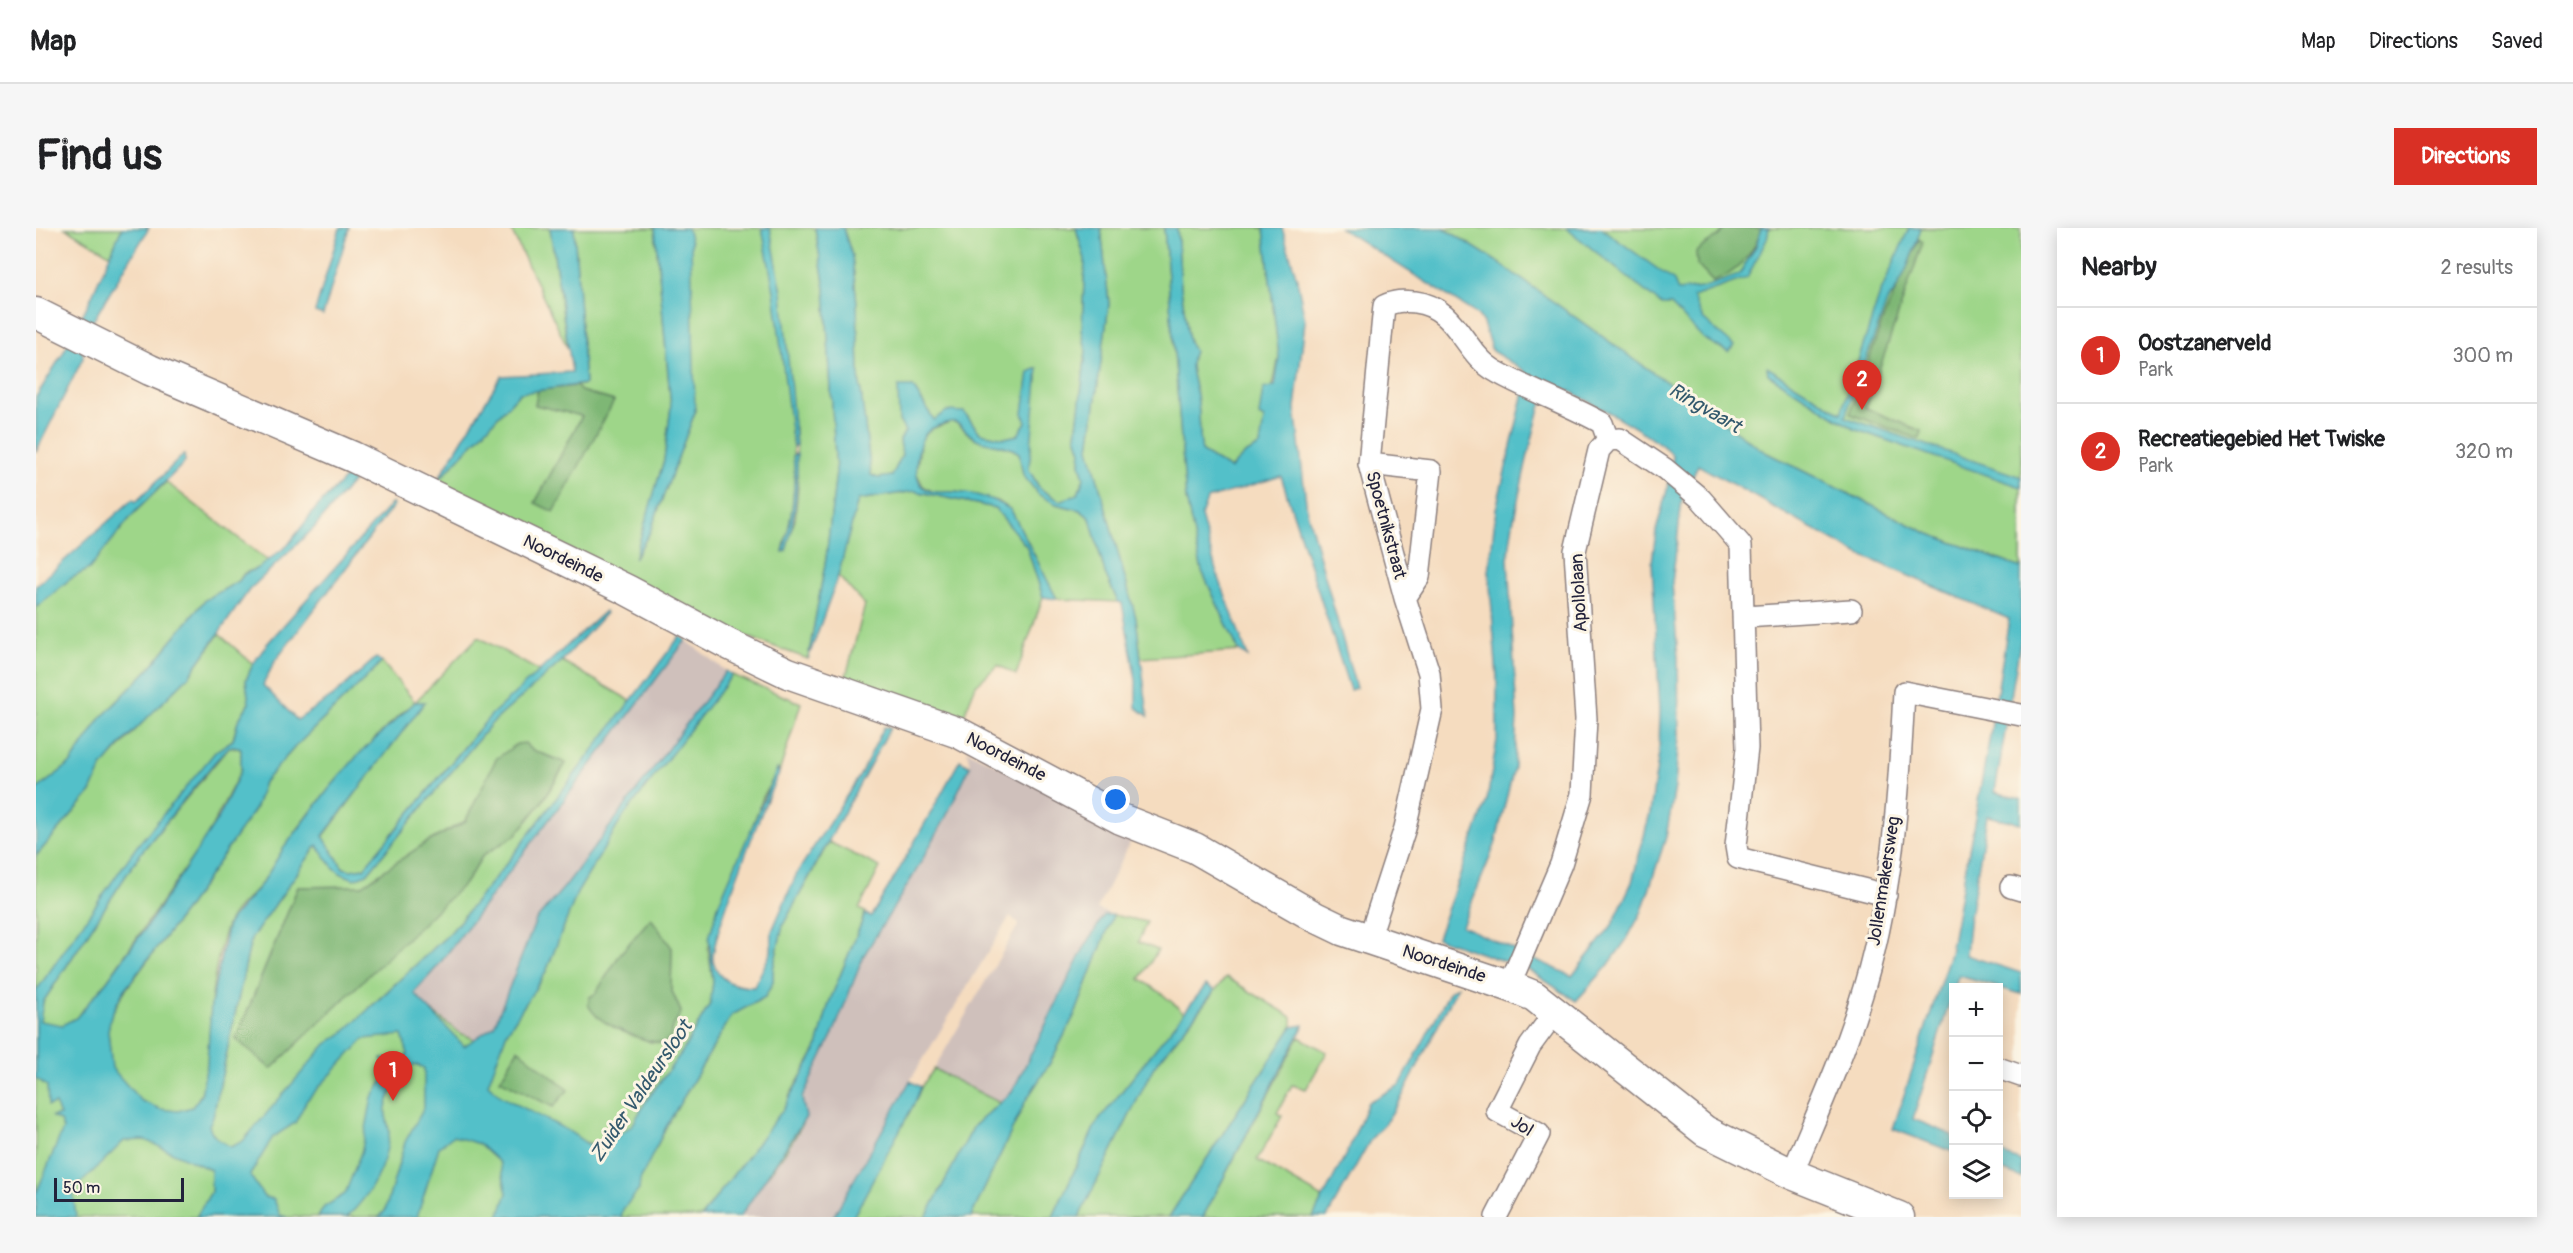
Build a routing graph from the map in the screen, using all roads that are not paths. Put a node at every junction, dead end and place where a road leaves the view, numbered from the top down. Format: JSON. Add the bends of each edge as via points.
{"nodes":[{"id":1,"x":36,"y":314,"type":"edge"},
{"id":2,"x":1608,"y":440,"type":"junction"},
{"id":3,"x":1370,"y":464,"type":"junction"},
{"id":4,"x":1405,"y":598,"type":"junction"},
{"id":5,"x":1851,"y":610,"type":"dead end"},
{"id":6,"x":1745,"y":617,"type":"junction"},
{"id":7,"x":2018,"y":714,"type":"edge"},
{"id":8,"x":1886,"y":895,"type":"junction"},
{"id":9,"x":1369,"y":939,"type":"junction"},
{"id":10,"x":1517,"y":968,"type":"junction"},
{"id":11,"x":1556,"y":1012,"type":"junction"},
{"id":12,"x":2003,"y":1070,"type":"edge"},
{"id":13,"x":2021,"y":1076,"type":"edge"},
{"id":14,"x":1792,"y":1174,"type":"junction"},
{"id":15,"x":1496,"y":1217,"type":"edge"},
{"id":16,"x":1899,"y":1217,"type":"edge"}],
"edges":[{"from":1,"to":9,"type":"street","name":"Noordeinde","via":[[353,457],[788,673],[959,733],[1121,819],[1195,848],[1315,917]]},
{"from":2,"to":3,"type":"street","name":"Spoetnikstraat","via":[[1602,423],[1496,372],[1480,359],[1444,312],[1423,303],[1396,300],[1384,306]]},
{"from":2,"to":6,"type":"street","via":[[1620,439],[1665,469],[1701,499],[1742,545]]},
{"from":2,"to":10,"type":"street","name":"Apollolaan","via":[[1599,450],[1575,551],[1586,719],[1582,794],[1561,864]]},
{"from":3,"to":4,"type":"street","name":"Spoetnikstraat"},
{"from":3,"to":4,"type":"street","via":[[1431,471],[1419,577]]},
{"from":4,"to":9,"type":"street","name":"Spoetnikstraat","via":[[1429,673],[1432,710],[1405,828]]},
{"from":5,"to":6,"type":"street"},
{"from":6,"to":8,"type":"street","via":[[1747,748],[1738,858]]},
{"from":7,"to":8,"type":"street","name":"Jollenmakersweg","via":[[1904,692]]},
{"from":8,"to":14,"type":"street","name":"Jollenmakersweg","via":[[1859,1004]]},
{"from":9,"to":10,"type":"street","name":"Noordeinde"},
{"from":10,"to":11,"type":"street","name":"Noordeinde","via":[[1534,996]]},
{"from":11,"to":14,"type":"street","name":"Noordeinde","via":[[1705,1131]]},
{"from":11,"to":15,"type":"street","name":"Jol","via":[[1530,1046],[1497,1111],[1539,1134]]},
{"from":12,"to":13,"type":"street"},
{"from":14,"to":16,"type":"street","name":"Noordeinde"}]}
